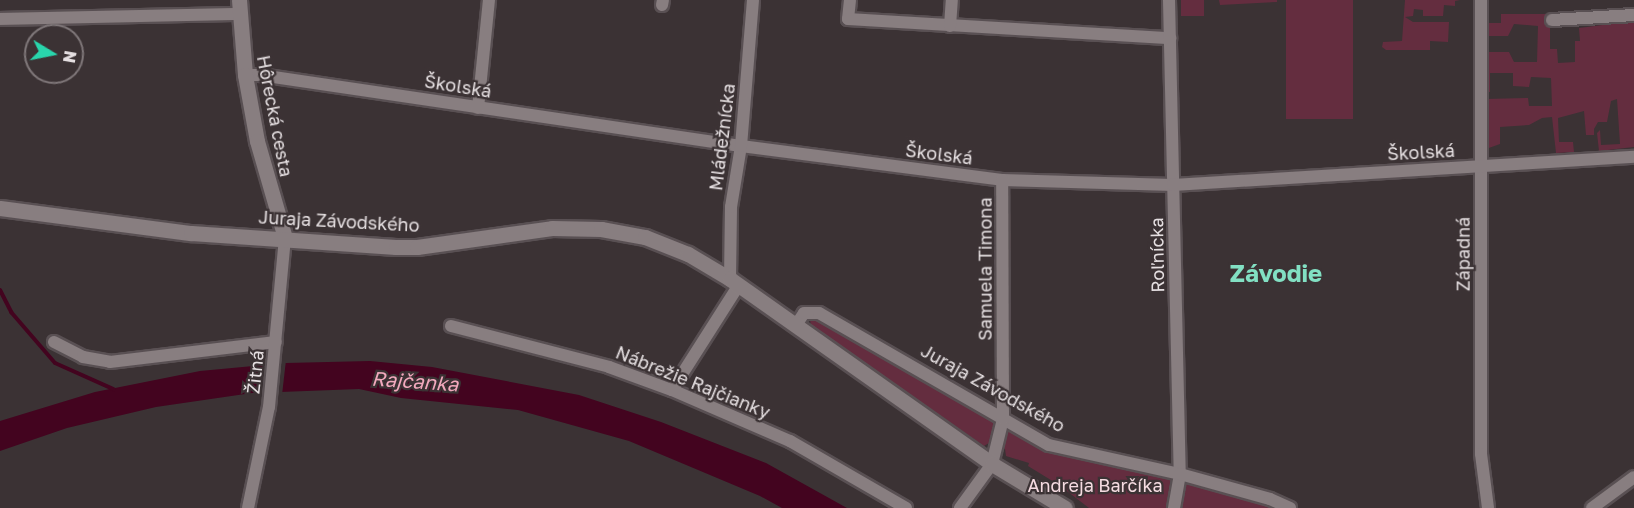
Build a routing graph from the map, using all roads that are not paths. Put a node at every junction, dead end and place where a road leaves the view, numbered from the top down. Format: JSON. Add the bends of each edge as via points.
{"nodes":[{"id":1,"x":489,"y":0,"type":"edge"},
{"id":2,"x":753,"y":0,"type":"edge"},
{"id":3,"x":850,"y":0,"type":"edge"},
{"id":4,"x":952,"y":0,"type":"edge"},
{"id":5,"x":1169,"y":0,"type":"edge"},
{"id":6,"x":1481,"y":0,"type":"edge"},
{"id":7,"x":240,"y":7,"type":"edge"},
{"id":8,"x":1634,"y":15,"type":"edge"},
{"id":9,"x":0,"y":19,"type":"edge"},
{"id":10,"x":1552,"y":20,"type":"dead end"},
{"id":11,"x":950,"y":26,"type":"junction"},
{"id":12,"x":1170,"y":38,"type":"junction"},
{"id":13,"x":245,"y":75,"type":"junction"},
{"id":14,"x":478,"y":108,"type":"junction"},
{"id":15,"x":741,"y":146,"type":"junction"},
{"id":16,"x":1634,"y":157,"type":"edge"},
{"id":17,"x":1481,"y":167,"type":"junction"},
{"id":18,"x":1002,"y":180,"type":"junction"},
{"id":19,"x":1173,"y":185,"type":"junction"},
{"id":20,"x":0,"y":208,"type":"edge"},
{"id":21,"x":285,"y":238,"type":"junction"},
{"id":22,"x":734,"y":282,"type":"junction"},
{"id":23,"x":795,"y":325,"type":"junction"},
{"id":24,"x":451,"y":326,"type":"dead end"},
{"id":25,"x":54,"y":342,"type":"dead end"},
{"id":26,"x":276,"y":347,"type":"junction"},
{"id":27,"x":672,"y":390,"type":"junction"},
{"id":28,"x":1003,"y":419,"type":"junction"},
{"id":29,"x":992,"y":464,"type":"junction"},
{"id":30,"x":1180,"y":474,"type":"junction"},
{"id":31,"x":1634,"y":477,"type":"edge"},
{"id":32,"x":248,"y":508,"type":"edge"},
{"id":33,"x":906,"y":508,"type":"edge"},
{"id":34,"x":960,"y":508,"type":"edge"},
{"id":35,"x":1065,"y":508,"type":"edge"},
{"id":36,"x":1174,"y":508,"type":"edge"},
{"id":37,"x":1290,"y":508,"type":"edge"},
{"id":38,"x":1488,"y":508,"type":"edge"},
{"id":39,"x":1592,"y":508,"type":"edge"}],
"edges":[{"from":1,"to":14,"type":"street"},
{"from":2,"to":15,"type":"street","name":"Mládežnícka"},
{"from":3,"to":11,"type":"street","via":[[848,19]]},
{"from":4,"to":11,"type":"street"},
{"from":5,"to":12,"type":"street","name":"Roľnícka"},
{"from":6,"to":17,"type":"street","name":"Západná"},
{"from":7,"to":9,"type":"street"},
{"from":7,"to":13,"type":"street","name":"Hôrecká cesta"},
{"from":8,"to":10,"type":"street"},
{"from":11,"to":12,"type":"street"},
{"from":12,"to":19,"type":"street","name":"Roľnícka"},
{"from":13,"to":14,"type":"street","name":"Školská"},
{"from":13,"to":21,"type":"street","name":"Hôrecká cesta","via":[[260,152]]},
{"from":14,"to":15,"type":"street","name":"Školská"},
{"from":15,"to":18,"type":"street","name":"Školská"},
{"from":15,"to":22,"type":"street","name":"Mládežnícka","via":[[731,207]]},
{"from":16,"to":17,"type":"street","name":"Školská"},
{"from":17,"to":19,"type":"street","name":"Školská"},
{"from":17,"to":38,"type":"street","name":"Západná","via":[[1481,454]]},
{"from":18,"to":19,"type":"street","name":"Školská"},
{"from":18,"to":28,"type":"street","name":"Samuela Timona"},
{"from":19,"to":30,"type":"street","name":"Roľnícka"},
{"from":20,"to":21,"type":"street","name":"Juraja Závodského","via":[[191,233]]},
{"from":21,"to":22,"type":"street","name":"Juraja Závodského","via":[[417,247],[527,230],[601,229],[666,244]]},
{"from":21,"to":26,"type":"street","name":"Žitná"},
{"from":22,"to":23,"type":"street","name":"Juraja Závodského"},
{"from":22,"to":27,"type":"street"},
{"from":23,"to":28,"type":"street","name":"Juraja Závodského","via":[[804,314],[819,313]]},
{"from":23,"to":29,"type":"street","name":"Juraja Závodského"},
{"from":24,"to":27,"type":"street","name":"Nábrežie Rajčianky","via":[[609,367]]},
{"from":25,"to":26,"type":"street","via":[[82,357],[110,362]]},
{"from":26,"to":32,"type":"street","name":"Žitná","via":[[269,407]]},
{"from":27,"to":33,"type":"street","name":"Nábrežie Rajčianky","via":[[790,441]]},
{"from":28,"to":29,"type":"street","name":"Samuela Timona"},
{"from":28,"to":30,"type":"street","name":"Juraja Závodského","via":[[1049,446]]},
{"from":29,"to":34,"type":"street"},
{"from":29,"to":35,"type":"street","name":"Juraja Závodského"},
{"from":30,"to":36,"type":"street","name":"Roľnícka"},
{"from":30,"to":37,"type":"street","name":"Juraja Závodského"},
{"from":31,"to":39,"type":"street"}]}
